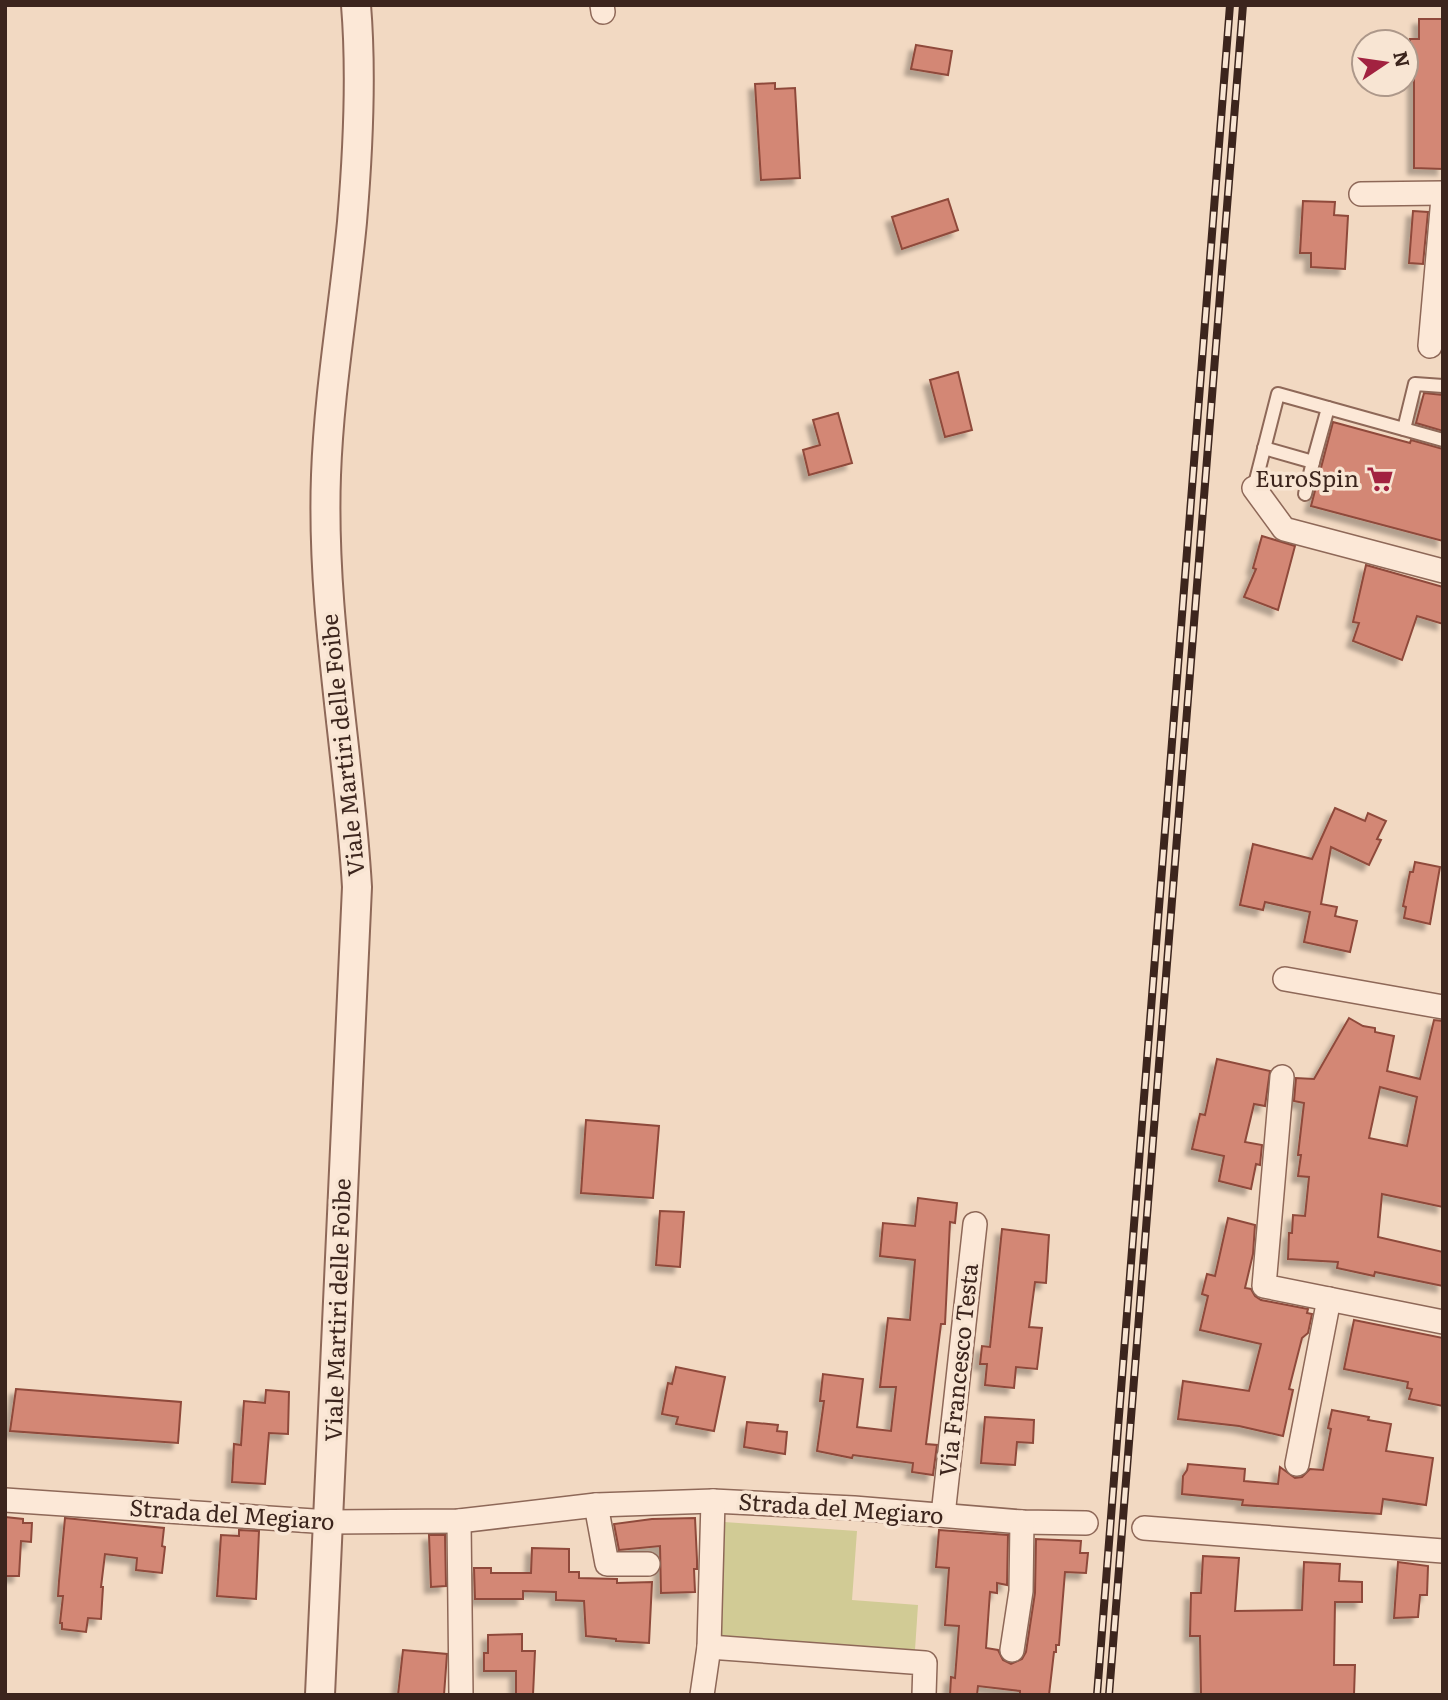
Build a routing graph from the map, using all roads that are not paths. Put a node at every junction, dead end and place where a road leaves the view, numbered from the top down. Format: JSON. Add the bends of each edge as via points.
{"nodes":[{"id":1,"x":356,"y":5,"type":"edge"},
{"id":2,"x":1361,"y":194,"type":"dead end"},
{"id":3,"x":1443,"y":195,"type":"edge"},
{"id":4,"x":1430,"y":346,"type":"dead end"},
{"id":5,"x":1443,"y":386,"type":"edge"},
{"id":6,"x":1328,"y":408,"type":"junction"},
{"id":7,"x":1404,"y":429,"type":"junction"},
{"id":8,"x":1443,"y":440,"type":"edge"},
{"id":9,"x":1264,"y":449,"type":"junction"},
{"id":10,"x":1313,"y":462,"type":"junction"},
{"id":11,"x":1254,"y":488,"type":"joint"},
{"id":12,"x":1305,"y":494,"type":"dead end"},
{"id":13,"x":1443,"y":571,"type":"edge"},
{"id":14,"x":1285,"y":978,"type":"dead end"},
{"id":15,"x":1443,"y":1007,"type":"edge"},
{"id":16,"x":1282,"y":1077,"type":"dead end"},
{"id":17,"x":975,"y":1224,"type":"dead end"},
{"id":18,"x":1329,"y":1299,"type":"junction"},
{"id":19,"x":1443,"y":1322,"type":"edge"},
{"id":20,"x":1297,"y":1464,"type":"dead end"},
{"id":21,"x":5,"y":1500,"type":"edge"},
{"id":22,"x":713,"y":1501,"type":"junction"},
{"id":23,"x":596,"y":1505,"type":"junction"},
{"id":24,"x":943,"y":1515,"type":"junction"},
{"id":25,"x":459,"y":1521,"type":"junction"},
{"id":26,"x":1022,"y":1521,"type":"junction"},
{"id":27,"x":329,"y":1522,"type":"junction"},
{"id":28,"x":1086,"y":1523,"type":"dead end"},
{"id":29,"x":1144,"y":1528,"type":"dead end"},
{"id":30,"x":1443,"y":1551,"type":"edge"},
{"id":31,"x":648,"y":1564,"type":"dead end"},
{"id":32,"x":709,"y":1647,"type":"junction"},
{"id":33,"x":1012,"y":1650,"type":"dead end"},
{"id":34,"x":320,"y":1695,"type":"edge"},
{"id":35,"x":461,"y":1695,"type":"edge"},
{"id":36,"x":702,"y":1695,"type":"edge"},
{"id":37,"x":923,"y":1695,"type":"edge"}],
"edges":[{"from":1,"to":27,"type":"street","name":"Viale Martiri delle Foibe","via":[[358,118],[352,222],[326,476],[326,570],[357,887]]},
{"from":2,"to":3,"type":"street"},
{"from":3,"to":4,"type":"street"},
{"from":5,"to":7,"type":"lane","via":[[1415,384]]},
{"from":6,"to":7,"type":"lane"},
{"from":6,"to":9,"type":"lane","via":[[1278,394]]},
{"from":6,"to":10,"type":"lane"},
{"from":7,"to":8,"type":"lane"},
{"from":9,"to":10,"type":"lane"},
{"from":9,"to":11,"type":"lane"},
{"from":10,"to":12,"type":"lane"},
{"from":11,"to":13,"type":"street","via":[[1284,529]]},
{"from":14,"to":15,"type":"street"},
{"from":16,"to":18,"type":"street","via":[[1265,1286]]},
{"from":17,"to":24,"type":"street","name":"Via Francesco Testa"},
{"from":18,"to":19,"type":"street"},
{"from":18,"to":20,"type":"street"},
{"from":21,"to":27,"type":"street","name":"Strada del Megiaro"},
{"from":22,"to":23,"type":"street","name":"Strada del Megiaro"},
{"from":22,"to":24,"type":"street","name":"Strada del Megiaro"},
{"from":22,"to":32,"type":"street"},
{"from":23,"to":25,"type":"street","name":"Strada del Megiaro"},
{"from":23,"to":31,"type":"street","via":[[607,1564]]},
{"from":24,"to":26,"type":"street","name":"Strada del Megiaro"},
{"from":25,"to":27,"type":"street","name":"Strada del Megiaro"},
{"from":25,"to":35,"type":"street"},
{"from":26,"to":28,"type":"street","name":"Strada del Megiaro"},
{"from":26,"to":33,"type":"street","via":[[1021,1591]]},
{"from":27,"to":34,"type":"street","name":"Viale Martiri delle Foibe"},
{"from":29,"to":30,"type":"street"},
{"from":32,"to":36,"type":"street"},
{"from":32,"to":37,"type":"street","via":[[925,1663]]}]}
